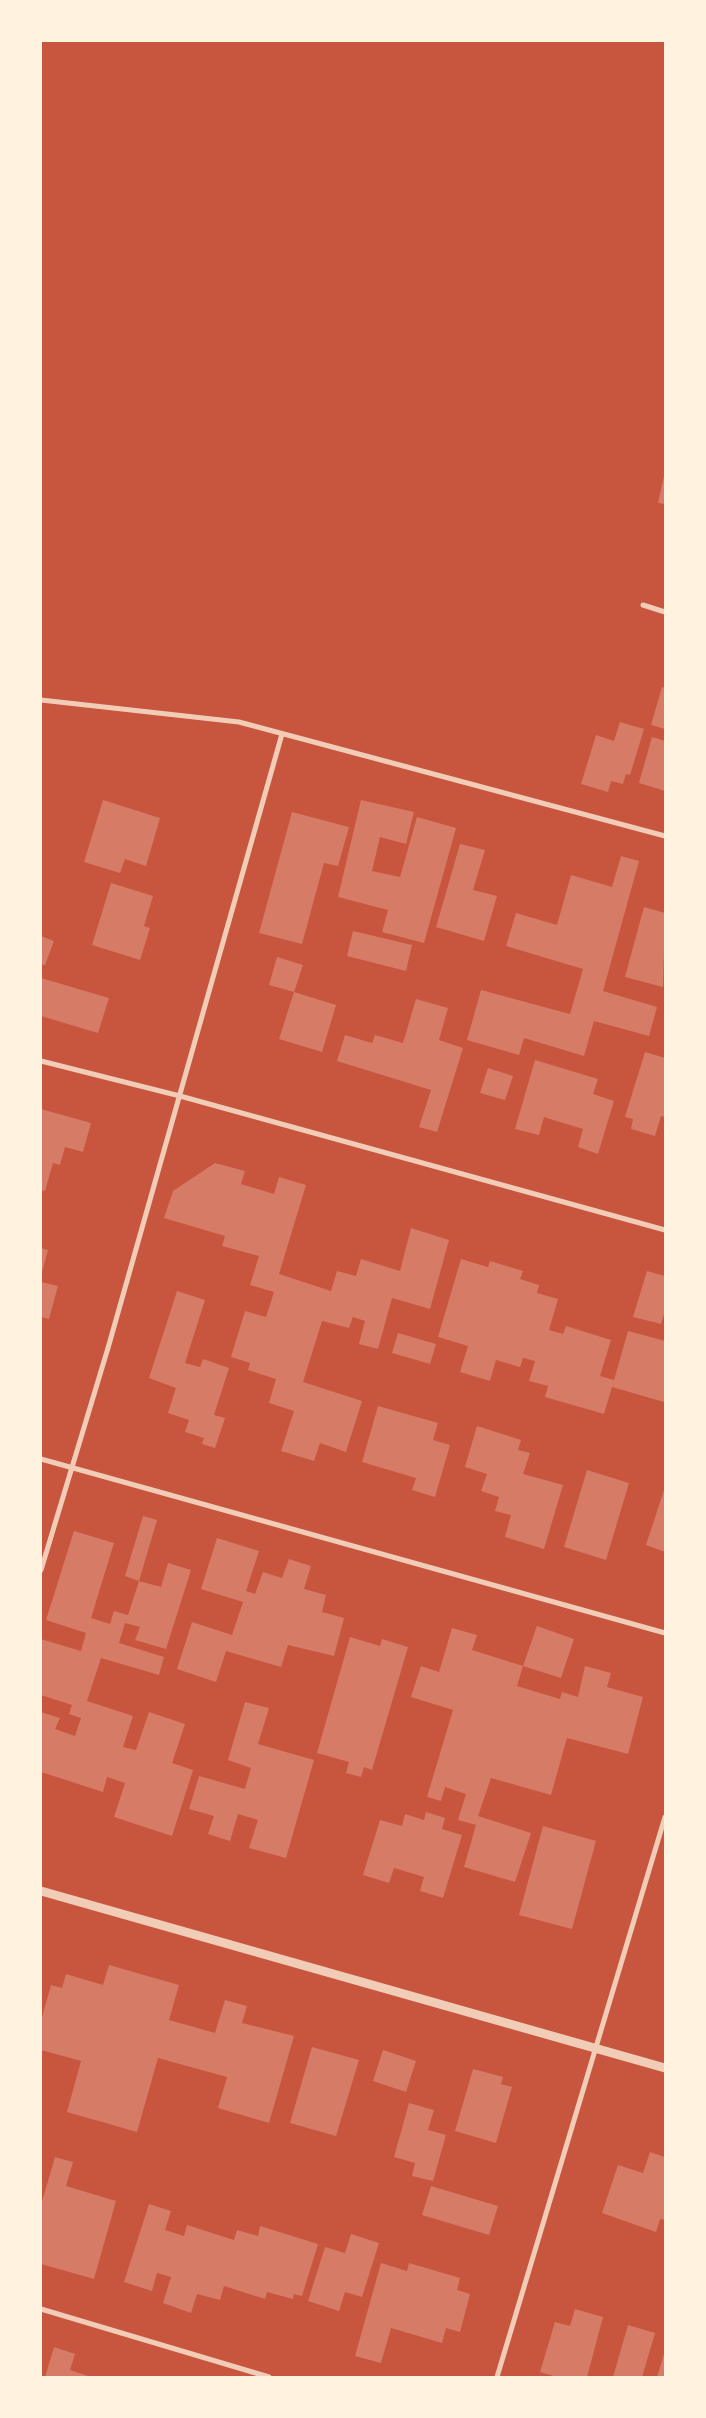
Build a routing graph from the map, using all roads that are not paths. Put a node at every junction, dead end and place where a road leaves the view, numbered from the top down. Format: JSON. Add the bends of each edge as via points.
{"nodes":[{"id":1,"x":643,"y":605,"type":"dead end"},
{"id":2,"x":665,"y":612,"type":"edge"},
{"id":3,"x":41,"y":700,"type":"edge"},
{"id":4,"x":282,"y":734,"type":"junction"},
{"id":5,"x":665,"y":836,"type":"edge"},
{"id":6,"x":41,"y":1061,"type":"edge"},
{"id":7,"x":180,"y":1096,"type":"junction"},
{"id":8,"x":665,"y":1230,"type":"edge"},
{"id":9,"x":41,"y":1459,"type":"edge"},
{"id":10,"x":72,"y":1468,"type":"junction"},
{"id":11,"x":41,"y":1570,"type":"edge"},
{"id":12,"x":665,"y":1633,"type":"edge"},
{"id":13,"x":665,"y":1817,"type":"edge"},
{"id":14,"x":41,"y":1891,"type":"edge"},
{"id":15,"x":596,"y":2048,"type":"junction"},
{"id":16,"x":665,"y":2068,"type":"edge"},
{"id":17,"x":41,"y":2309,"type":"edge"},
{"id":18,"x":269,"y":2377,"type":"edge"},
{"id":19,"x":497,"y":2377,"type":"edge"}],
"edges":[{"from":1,"to":2,"type":"street"},
{"from":3,"to":4,"type":"street","via":[[239,722]]},
{"from":4,"to":5,"type":"street"},
{"from":4,"to":7,"type":"street"},
{"from":6,"to":7,"type":"street"},
{"from":7,"to":8,"type":"street"},
{"from":7,"to":10,"type":"street"},
{"from":9,"to":10,"type":"street"},
{"from":10,"to":11,"type":"street"},
{"from":10,"to":12,"type":"street"},
{"from":13,"to":15,"type":"street"},
{"from":14,"to":15,"type":"street"},
{"from":15,"to":16,"type":"street"},
{"from":15,"to":19,"type":"street"},
{"from":17,"to":18,"type":"street"}]}
